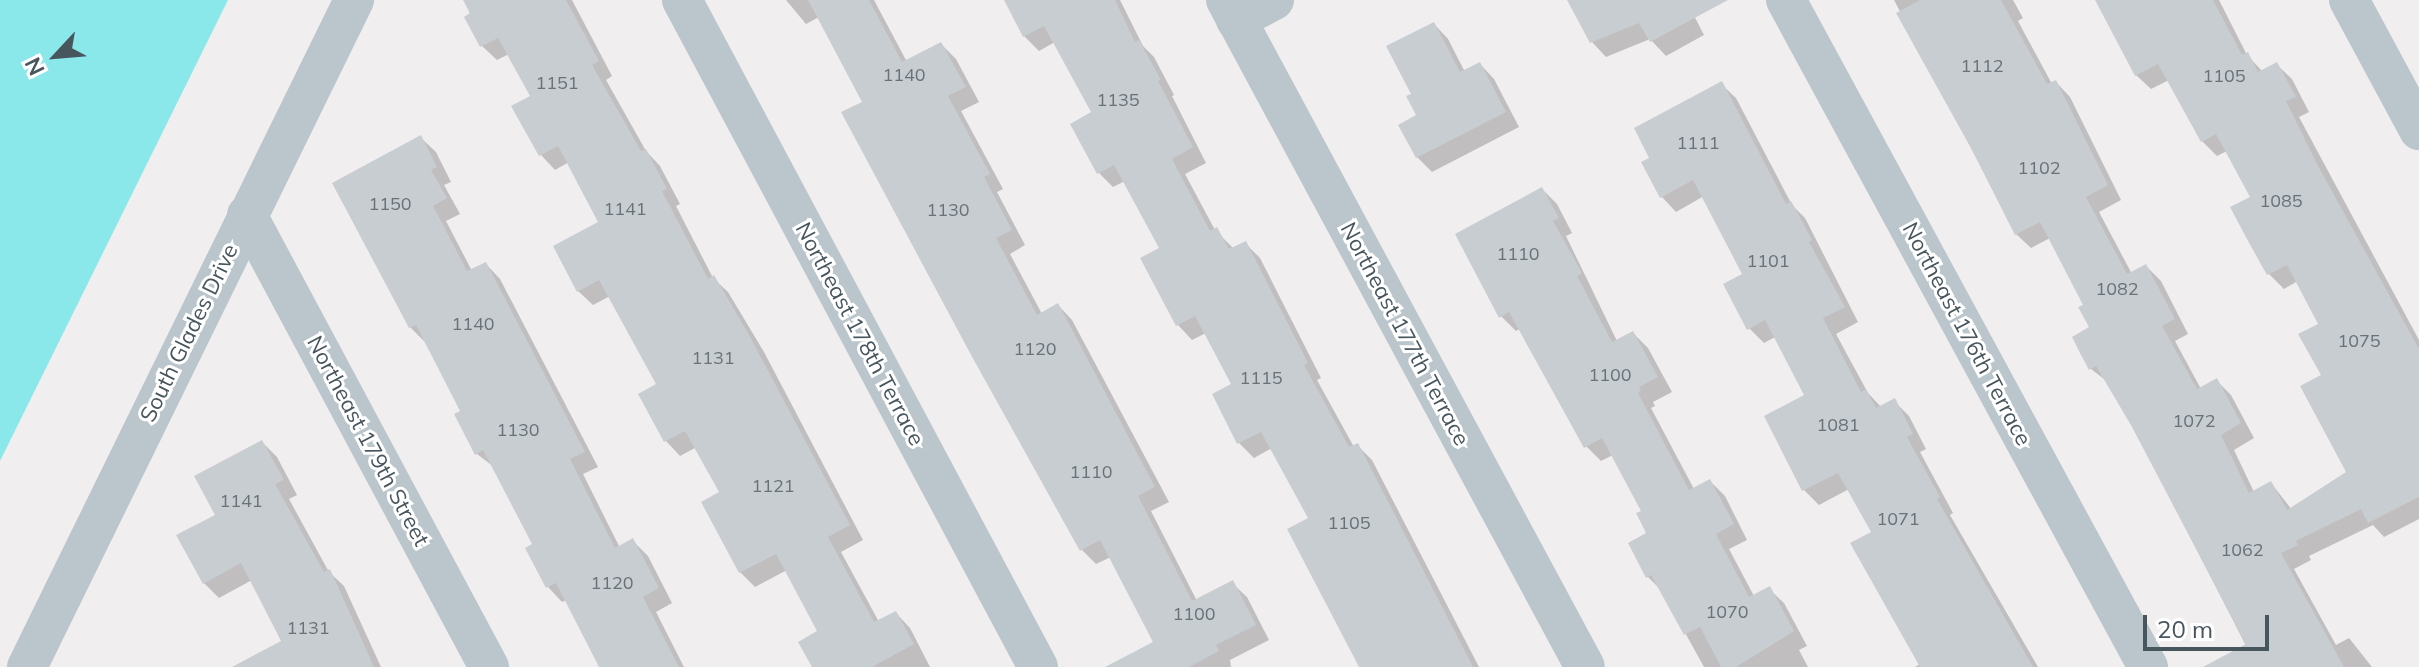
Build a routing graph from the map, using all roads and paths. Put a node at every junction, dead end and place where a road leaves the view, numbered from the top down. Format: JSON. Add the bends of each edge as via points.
{"nodes":[{"id":1,"x":354,"y":0,"type":"edge"},
{"id":2,"x":682,"y":0,"type":"edge"},
{"id":3,"x":1274,"y":0,"type":"edge"},
{"id":4,"x":1786,"y":0,"type":"edge"},
{"id":5,"x":2349,"y":0,"type":"edge"},
{"id":6,"x":1231,"y":10,"type":"edge"},
{"id":7,"x":2419,"y":130,"type":"edge"},
{"id":8,"x":247,"y":215,"type":"junction"},
{"id":9,"x":27,"y":667,"type":"edge"},
{"id":10,"x":489,"y":667,"type":"edge"},
{"id":11,"x":1038,"y":667,"type":"edge"},
{"id":12,"x":1585,"y":667,"type":"edge"},
{"id":13,"x":2148,"y":667,"type":"edge"}],
"edges":[{"from":1,"to":8,"type":"street","name":"South Glades Drive"},
{"from":2,"to":11,"type":"street","name":"Northeast 178th Terrace"},
{"from":3,"to":6,"type":"street"},
{"from":4,"to":13,"type":"street","name":"Northeast 176th Terrace"},
{"from":5,"to":7,"type":"street"},
{"from":6,"to":12,"type":"street","name":"Northeast 177th Terrace"},
{"from":8,"to":9,"type":"street","name":"South Glades Drive"},
{"from":8,"to":10,"type":"street","name":"Northeast 179th Street"}]}
